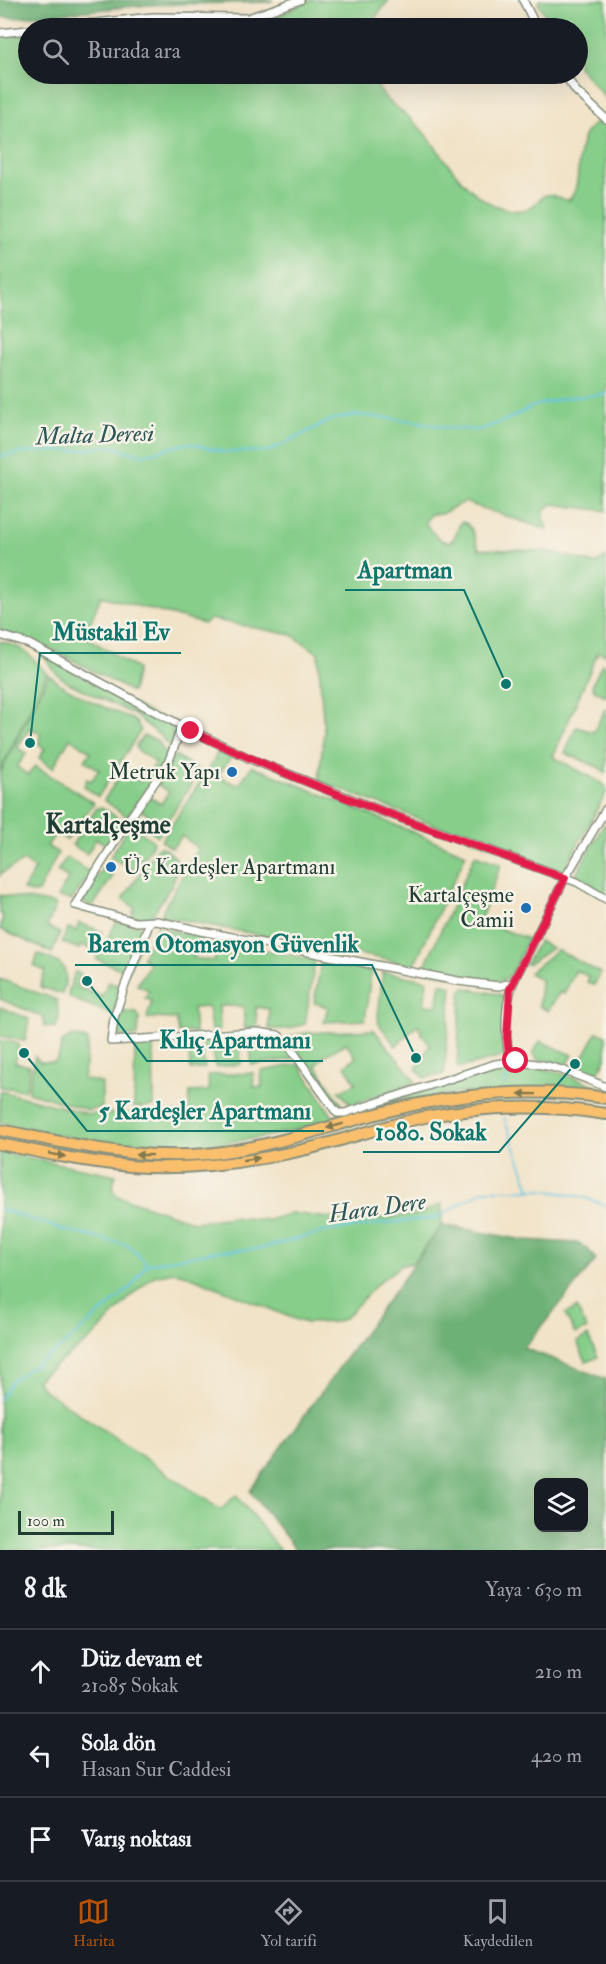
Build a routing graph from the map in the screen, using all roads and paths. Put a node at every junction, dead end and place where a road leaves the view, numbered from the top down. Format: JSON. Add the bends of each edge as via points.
{"nodes":[{"id":1,"x":300,"y":0,"type":"edge"},
{"id":2,"x":523,"y":0,"type":"edge"},
{"id":3,"x":143,"y":18,"type":"edge"},
{"id":4,"x":248,"y":18,"type":"edge"},
{"id":5,"x":248,"y":18,"type":"edge"},
{"id":6,"x":532,"y":18,"type":"edge"},
{"id":7,"x":18,"y":31,"type":"edge"},
{"id":8,"x":0,"y":33,"type":"edge"},
{"id":9,"x":571,"y":84,"type":"edge"},
{"id":10,"x":606,"y":119,"type":"edge"},
{"id":11,"x":0,"y":635,"type":"edge"},
{"id":12,"x":182,"y":726,"type":"junction"},
{"id":13,"x":606,"y":809,"type":"edge"},
{"id":14,"x":565,"y":878,"type":"junction"},
{"id":15,"x":606,"y":899,"type":"edge"},
{"id":16,"x":150,"y":922,"type":"junction"},
{"id":17,"x":513,"y":983,"type":"junction"},
{"id":18,"x":493,"y":985,"type":"junction"},
{"id":19,"x":509,"y":995,"type":"junction"},
{"id":20,"x":510,"y":1062,"type":"junction"},
{"id":21,"x":606,"y":1087,"type":"edge"},
{"id":22,"x":606,"y":1098,"type":"edge"},
{"id":23,"x":606,"y":1114,"type":"edge"},
{"id":24,"x":0,"y":1130,"type":"edge"},
{"id":25,"x":0,"y":1144,"type":"edge"}],
"edges":[{"from":1,"to":4,"type":"street"},
{"from":2,"to":6,"type":"street"},
{"from":3,"to":5,"type":"street"},
{"from":7,"to":8,"type":"street"},
{"from":9,"to":10,"type":"street"},
{"from":11,"to":12,"type":"street","via":[[29,644]]},
{"from":12,"to":14,"type":"street","via":[[275,769]]},
{"from":12,"to":16,"type":"street","via":[[168,764],[75,905],[136,922]]},
{"from":13,"to":14,"type":"street"},
{"from":14,"to":15,"type":"street"},
{"from":14,"to":17,"type":"street"},
{"from":16,"to":18,"type":"street"},
{"from":16,"to":20,"type":"street","via":[[114,1018],[111,1041],[274,1034],[282,1037],[334,1111],[345,1113]]},
{"from":17,"to":18,"type":"street"},
{"from":17,"to":19,"type":"street"},
{"from":18,"to":19,"type":"street"},
{"from":19,"to":20,"type":"street"},
{"from":20,"to":21,"type":"street","via":[[561,1069]]},
{"from":22,"to":24,"type":"highway","one_way":true,"via":[[513,1094],[454,1098],[385,1111],[277,1142],[228,1152],[176,1155],[131,1155]]},
{"from":25,"to":23,"type":"highway","one_way":true,"via":[[133,1166],[218,1164],[285,1154],[426,1117],[488,1109],[555,1108]]}]}
